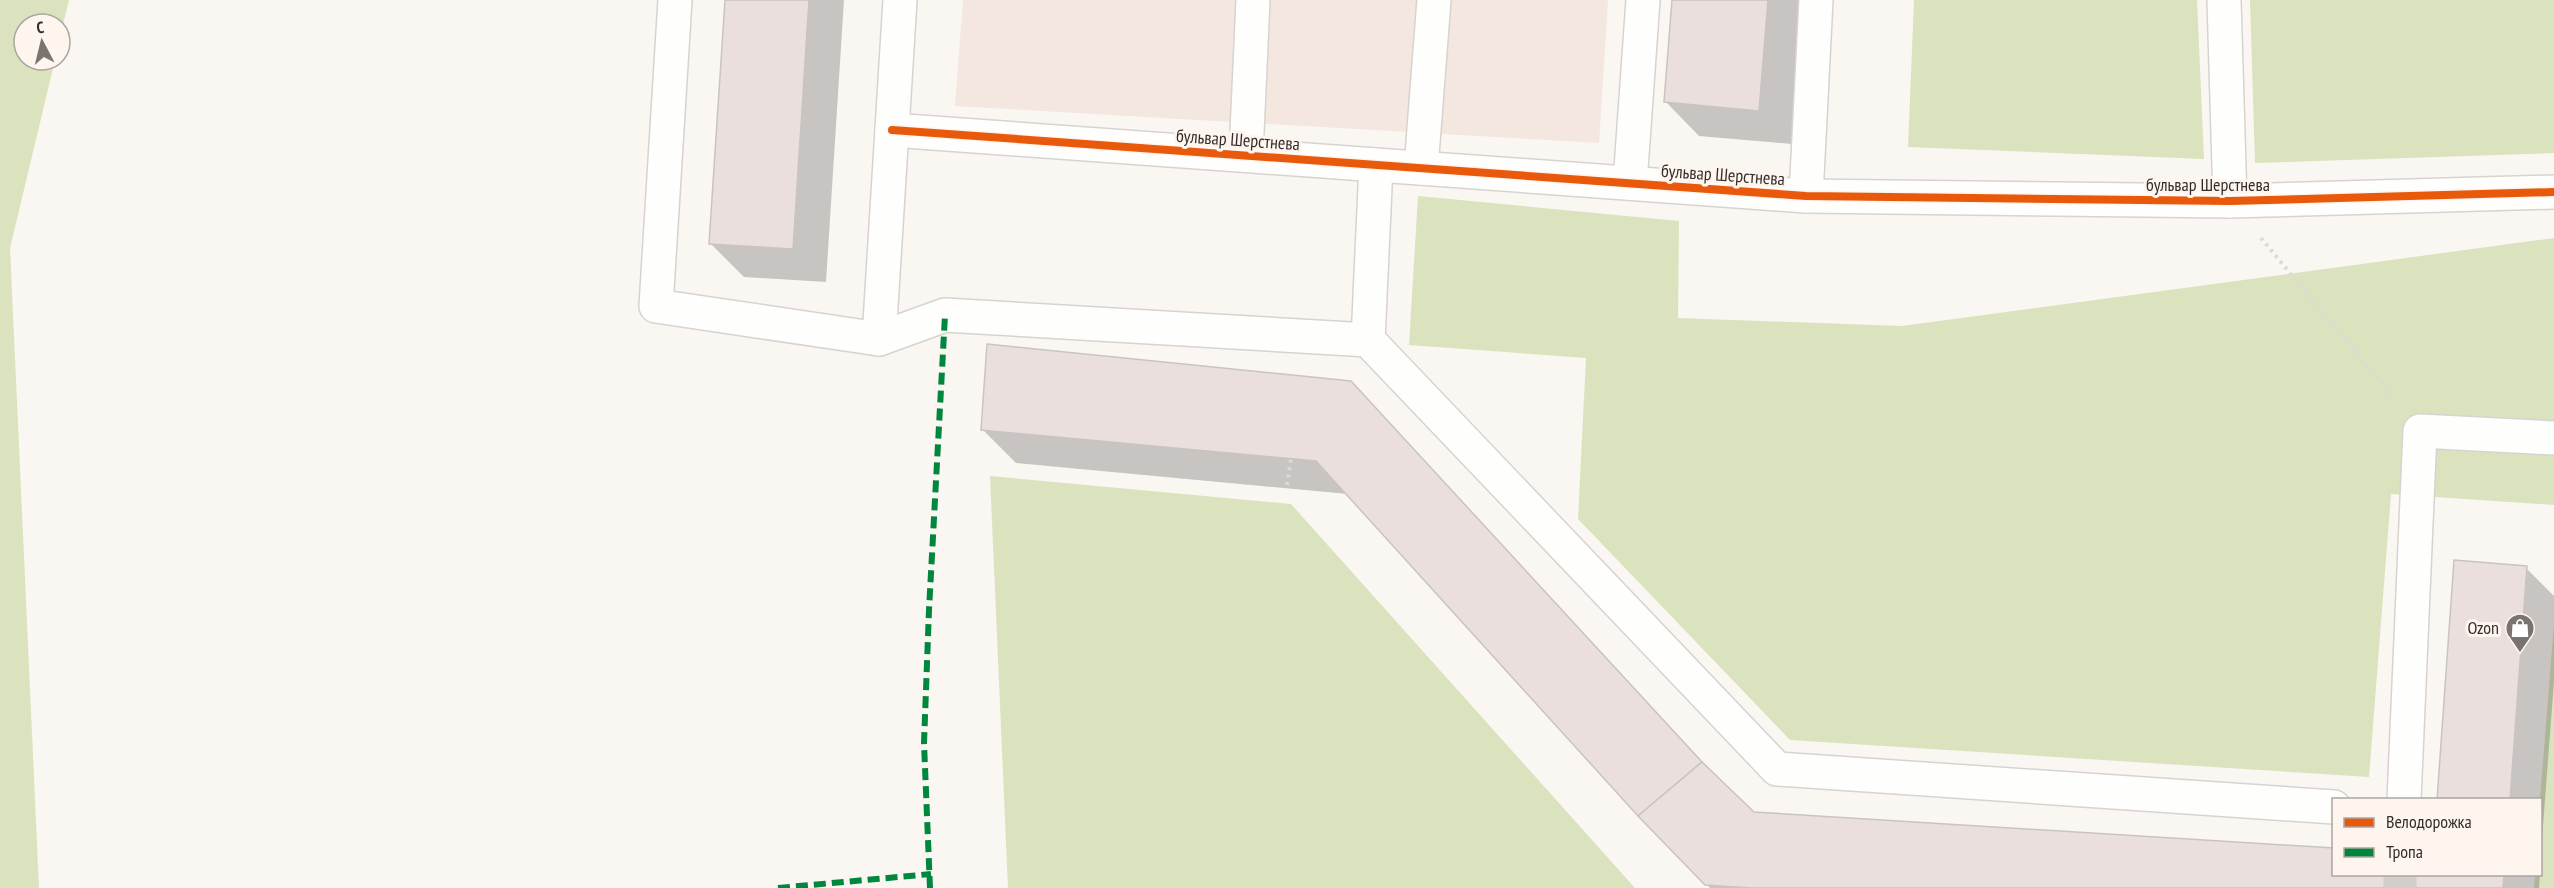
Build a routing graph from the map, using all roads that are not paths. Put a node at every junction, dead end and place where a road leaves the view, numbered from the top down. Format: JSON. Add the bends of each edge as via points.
{"nodes":[{"id":1,"x":675,"y":0,"type":"edge"},
{"id":2,"x":900,"y":0,"type":"edge"},
{"id":3,"x":1253,"y":0,"type":"edge"},
{"id":4,"x":1434,"y":0,"type":"edge"},
{"id":5,"x":1643,"y":0,"type":"edge"},
{"id":6,"x":1816,"y":0,"type":"edge"},
{"id":7,"x":2224,"y":0,"type":"edge"},
{"id":8,"x":892,"y":130,"type":"junction"},
{"id":9,"x":1246,"y":155,"type":"junction"},
{"id":10,"x":1377,"y":165,"type":"junction"},
{"id":11,"x":1421,"y":168,"type":"junction"},
{"id":12,"x":1630,"y":183,"type":"junction"},
{"id":13,"x":2554,"y":192,"type":"edge"},
{"id":14,"x":1806,"y":196,"type":"junction"},
{"id":15,"x":2230,"y":201,"type":"junction"},
{"id":16,"x":879,"y":339,"type":"junction"},
{"id":17,"x":1368,"y":340,"type":"junction"},
{"id":18,"x":2554,"y":438,"type":"edge"},
{"id":19,"x":2404,"y":798,"type":"edge"},
{"id":20,"x":2332,"y":807,"type":"edge"}],
"edges":[{"from":1,"to":16,"type":"street","via":[[656,306]]},
{"from":2,"to":8,"type":"street"},
{"from":3,"to":9,"type":"street"},
{"from":4,"to":11,"type":"street"},
{"from":5,"to":12,"type":"street"},
{"from":6,"to":14,"type":"street"},
{"from":7,"to":15,"type":"street"},
{"from":8,"to":9,"type":"street","name":"бульвар Шерстнева"},
{"from":8,"to":16,"type":"street"},
{"from":9,"to":10,"type":"street","name":"бульвар Шерстнева"},
{"from":10,"to":11,"type":"street","name":"бульвар Шерстнева"},
{"from":10,"to":17,"type":"street"},
{"from":11,"to":12,"type":"street","name":"бульвар Шерстнева"},
{"from":12,"to":14,"type":"street","name":"бульвар Шерстнева"},
{"from":13,"to":15,"type":"street","name":"бульвар Шерстнева"},
{"from":14,"to":15,"type":"street","name":"бульвар Шерстнева"},
{"from":16,"to":17,"type":"street","via":[[945,315]]},
{"from":17,"to":20,"type":"street","via":[[1777,769]]},
{"from":18,"to":19,"type":"street","via":[[2420,431]]}]}
